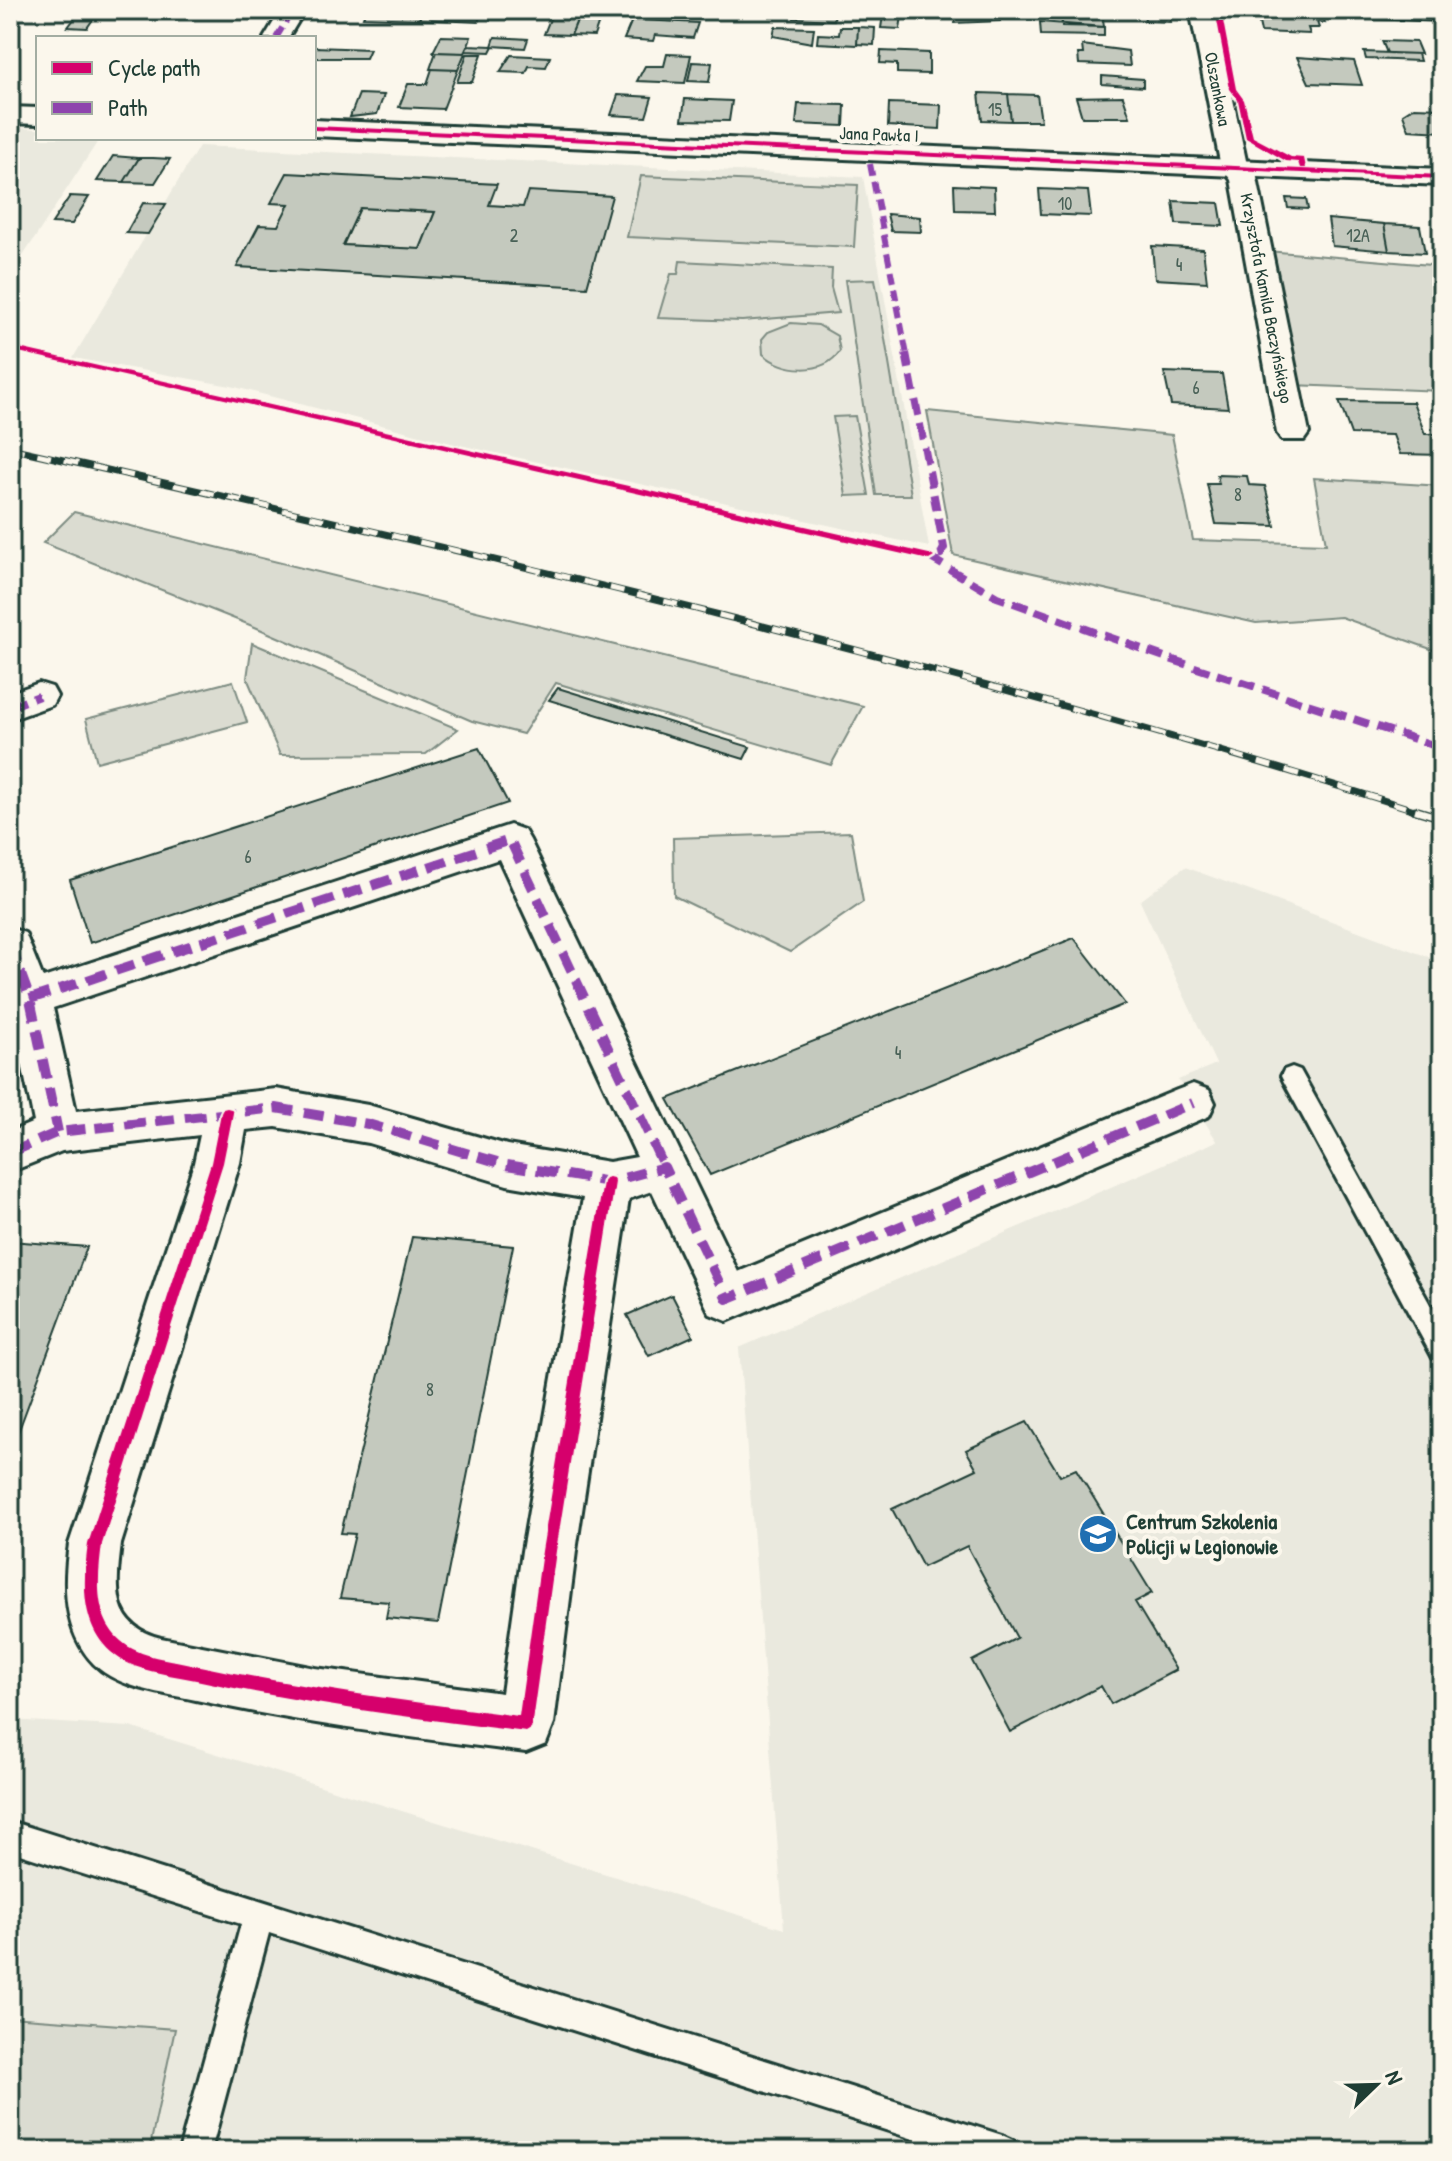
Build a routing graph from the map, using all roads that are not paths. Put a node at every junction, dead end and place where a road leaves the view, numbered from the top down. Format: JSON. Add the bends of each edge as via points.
{"nodes":[{"id":1,"x":293,"y":10,"type":"edge"},
{"id":2,"x":1202,"y":10,"type":"edge"},
{"id":3,"x":1369,"y":10,"type":"edge"},
{"id":4,"x":1442,"y":13,"type":"edge"},
{"id":5,"x":277,"y":36,"type":"edge"},
{"id":6,"x":10,"y":115,"type":"edge"},
{"id":7,"x":36,"y":116,"type":"edge"},
{"id":8,"x":316,"y":128,"type":"edge"},
{"id":9,"x":1234,"y":167,"type":"junction"},
{"id":10,"x":1442,"y":177,"type":"edge"},
{"id":11,"x":1293,"y":433,"type":"dead end"},
{"id":12,"x":10,"y":944,"type":"edge"},
{"id":13,"x":30,"y":999,"type":"junction"},
{"id":14,"x":1292,"y":1076,"type":"dead end"},
{"id":15,"x":1193,"y":1103,"type":"dead end"},
{"id":16,"x":227,"y":1113,"type":"junction"},
{"id":17,"x":58,"y":1132,"type":"junction"},
{"id":18,"x":10,"y":1153,"type":"edge"},
{"id":19,"x":664,"y":1167,"type":"junction"},
{"id":20,"x":609,"y":1182,"type":"junction"},
{"id":21,"x":1442,"y":1350,"type":"edge"},
{"id":22,"x":10,"y":1836,"type":"edge"},
{"id":23,"x":259,"y":1914,"type":"junction"},
{"id":24,"x":195,"y":2151,"type":"edge"},
{"id":25,"x":1002,"y":2151,"type":"edge"}],
"edges":[{"from":1,"to":5,"type":"street"},
{"from":2,"to":9,"type":"street","name":"Olszankowa"},
{"from":3,"to":4,"type":"street"},
{"from":6,"to":7,"type":"street"},
{"from":8,"to":9,"type":"street","name":"Jana Pawła I"},
{"from":9,"to":10,"type":"street","name":"Jana Pawła I"},
{"from":9,"to":11,"type":"street","name":"Krzysztofa Kamila Baczyńskiego","via":[[1244,178]]},
{"from":12,"to":13,"type":"street"},
{"from":13,"to":17,"type":"street"},
{"from":13,"to":19,"type":"street","via":[[510,840]]},
{"from":14,"to":21,"type":"lane"},
{"from":15,"to":19,"type":"street","via":[[727,1299]]},
{"from":16,"to":17,"type":"street"},
{"from":16,"to":20,"type":"street","via":[[313,1111],[507,1165]]},
{"from":16,"to":20,"type":"street","via":[[217,1163],[95,1544],[90,1576],[101,1629],[117,1648],[151,1662],[255,1687],[526,1724]]},
{"from":17,"to":18,"type":"street"},
{"from":19,"to":20,"type":"street"},
{"from":22,"to":23,"type":"lane"},
{"from":23,"to":24,"type":"lane"},
{"from":23,"to":25,"type":"lane"}]}
